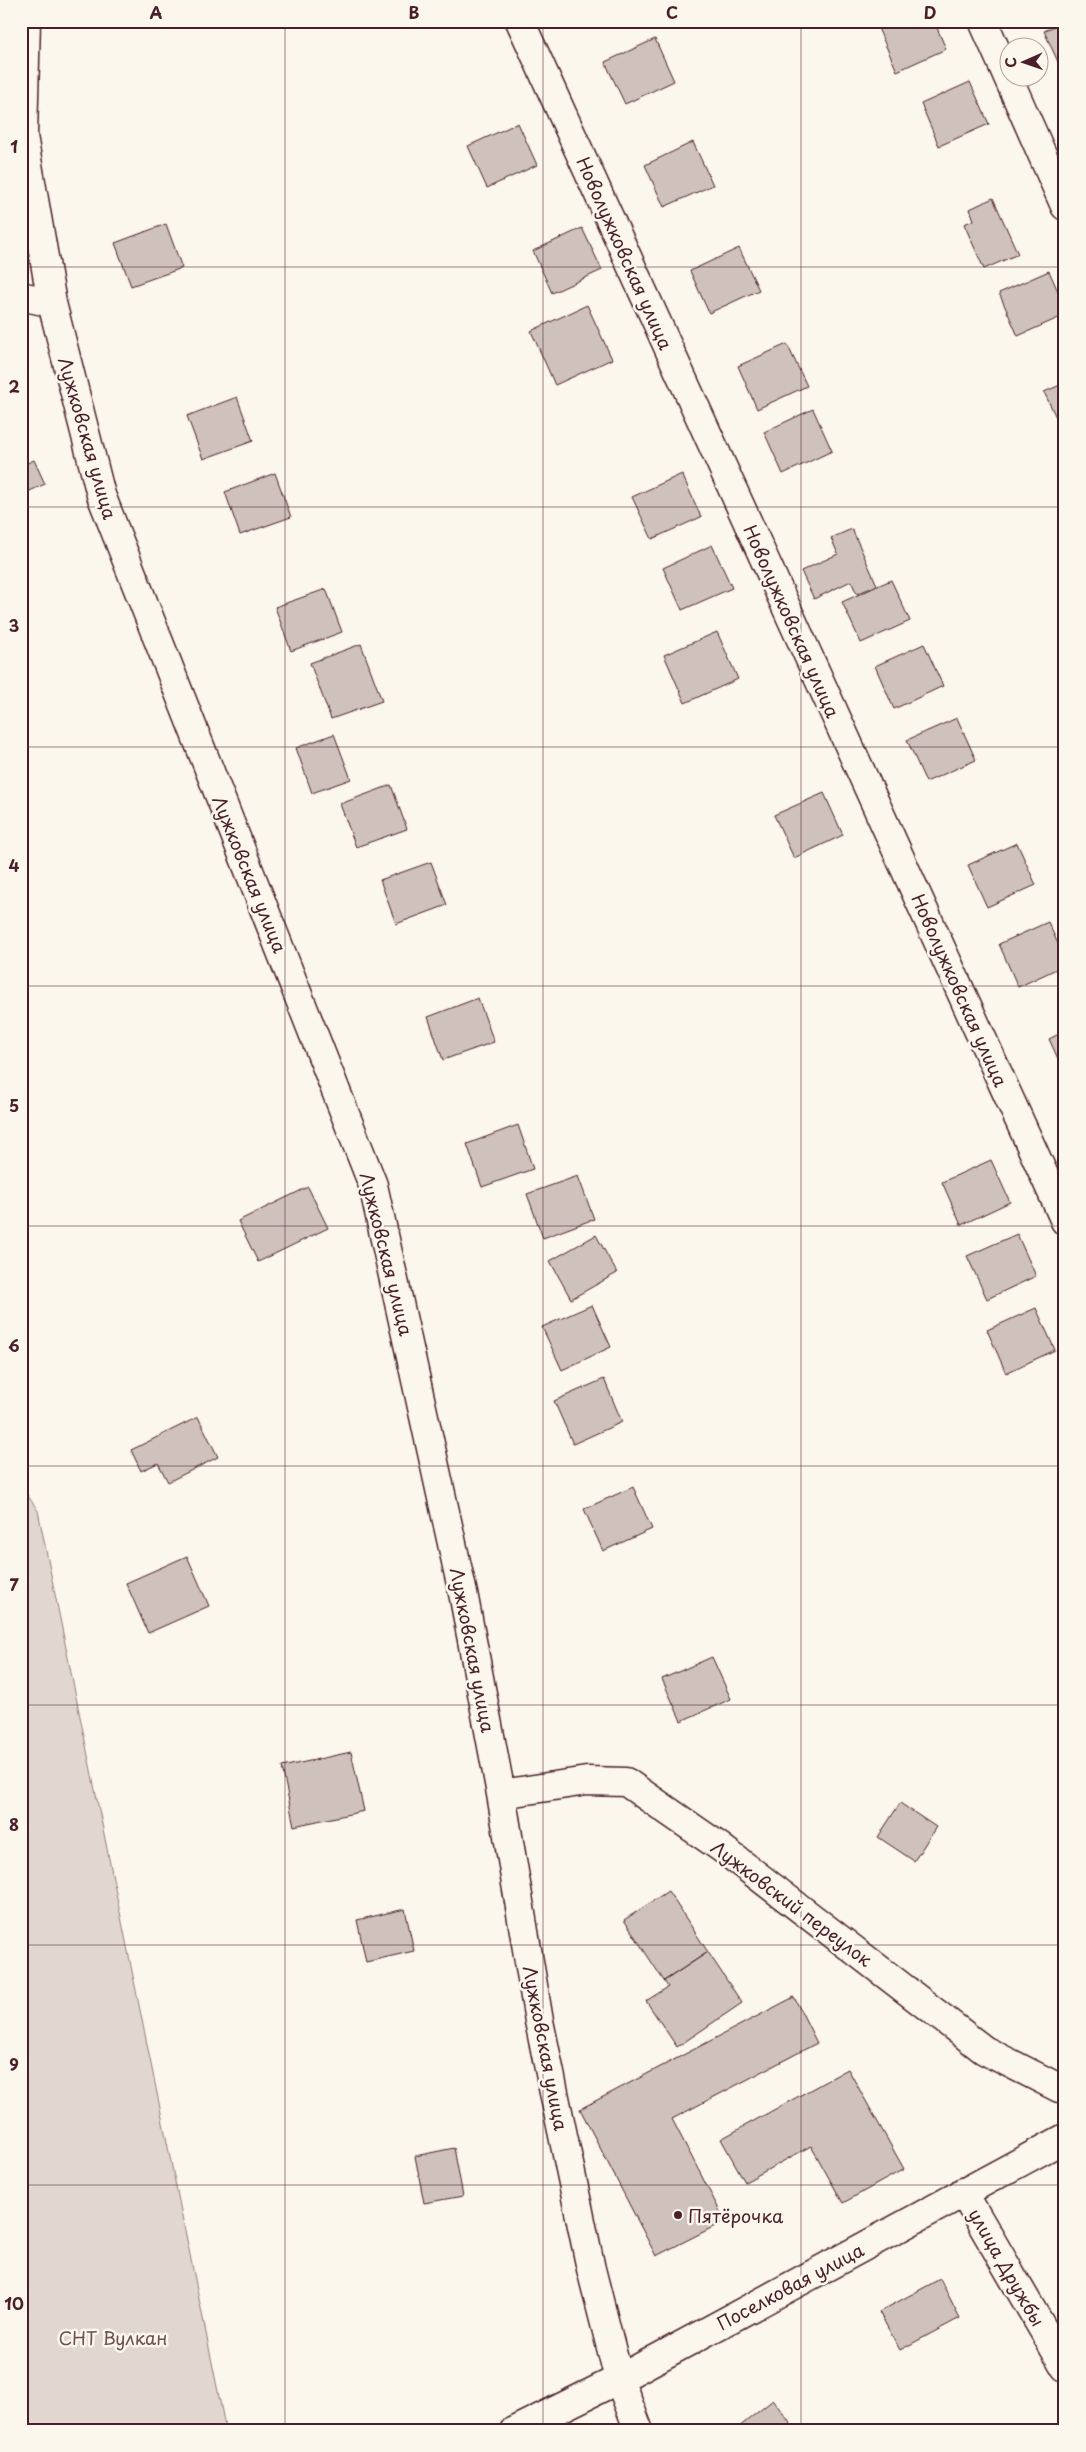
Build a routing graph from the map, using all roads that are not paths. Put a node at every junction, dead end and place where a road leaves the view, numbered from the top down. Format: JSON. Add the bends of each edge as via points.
{"nodes":[{"id":1,"x":26,"y":21,"type":"edge"},
{"id":2,"x":520,"y":21,"type":"edge"},
{"id":3,"x":983,"y":21,"type":"edge"},
{"id":4,"x":1065,"y":206,"type":"edge"},
{"id":5,"x":21,"y":296,"type":"edge"},
{"id":6,"x":52,"y":303,"type":"junction"},
{"id":7,"x":1065,"y":1221,"type":"edge"},
{"id":8,"x":501,"y":1794,"type":"junction"},
{"id":9,"x":1065,"y":2089,"type":"edge"},
{"id":10,"x":1065,"y":2138,"type":"edge"},
{"id":11,"x":964,"y":2192,"type":"junction"},
{"id":12,"x":1065,"y":2367,"type":"edge"},
{"id":13,"x":619,"y":2379,"type":"junction"},
{"id":14,"x":514,"y":2431,"type":"edge"},
{"id":15,"x":639,"y":2431,"type":"edge"}],
"edges":[{"from":1,"to":6,"type":"main road","name":"Лужковская улица","via":[[22,136]]},
{"from":2,"to":7,"type":"main road","name":"Новолужковская улица"},
{"from":3,"to":4,"type":"main road"},
{"from":5,"to":6,"type":"main road"},
{"from":6,"to":8,"type":"main road","name":"Лужковская улица","via":[[101,496],[373,1185],[464,1598]]},
{"from":8,"to":9,"type":"main road","name":"Лужковский переулок","via":[[587,1782],[626,1782],[720,1847],[984,2050]]},
{"from":8,"to":13,"type":"main road","name":"Лужковская улица","via":[[538,2022],[591,2269]]},
{"from":10,"to":11,"type":"main road","name":"Поселковая улица"},
{"from":11,"to":12,"type":"main road","name":"улица Дружбы"},
{"from":11,"to":13,"type":"main road","name":"Поселковая улица"},
{"from":13,"to":14,"type":"main road","name":"Поселковая улица"},
{"from":13,"to":15,"type":"main road","name":"Лужковская улица"}]}
